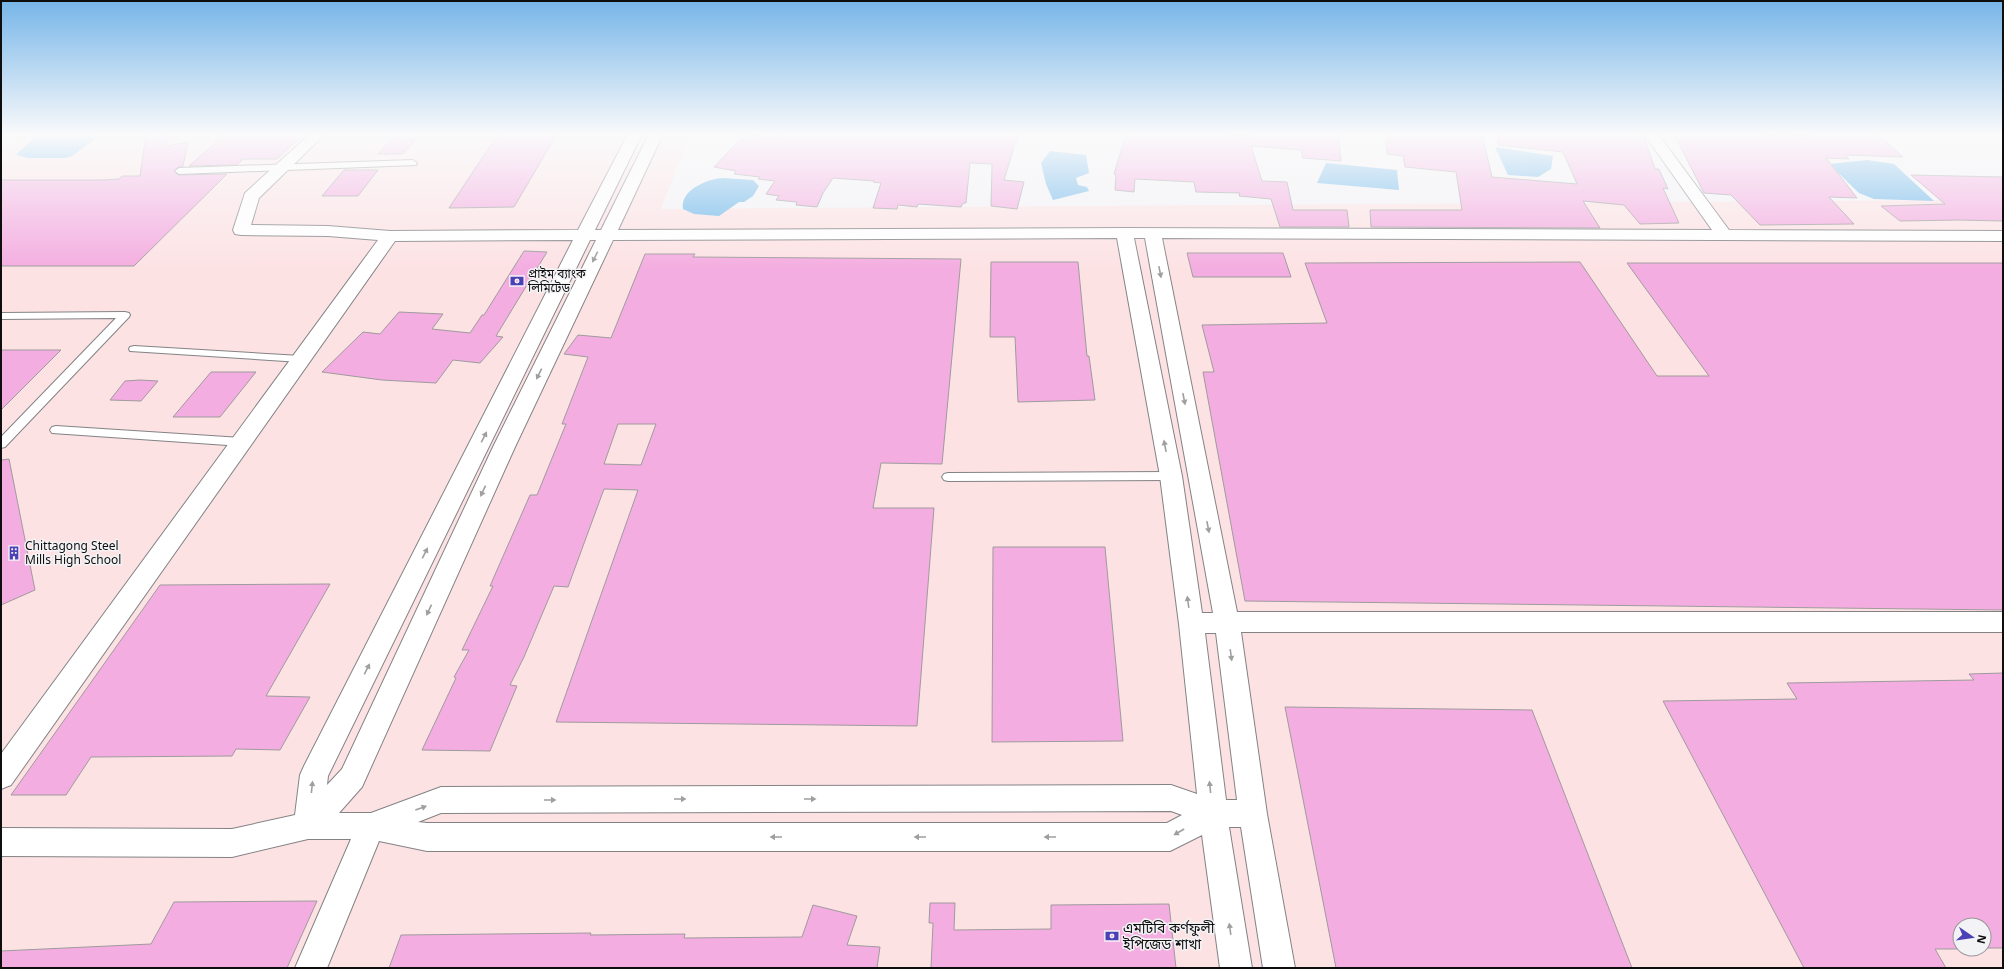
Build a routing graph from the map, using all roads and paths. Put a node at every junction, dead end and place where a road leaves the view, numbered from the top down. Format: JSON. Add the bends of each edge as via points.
{"nodes":[{"id":1,"x":268,"y":179,"type":"edge"},
{"id":2,"x":618,"y":179,"type":"edge"},
{"id":3,"x":629,"y":179,"type":"edge"},
{"id":4,"x":1684,"y":179,"type":"edge"},
{"id":5,"x":1125,"y":233,"type":"junction"},
{"id":6,"x":1153,"y":233,"type":"junction"},
{"id":7,"x":596,"y":235,"type":"junction"},
{"id":8,"x":390,"y":236,"type":"junction"},
{"id":9,"x":1725,"y":236,"type":"junction"},
{"id":10,"x":2003,"y":236,"type":"edge"},
{"id":11,"x":1,"y":316,"type":"edge"},
{"id":12,"x":134,"y":350,"type":"dead end"},
{"id":13,"x":301,"y":359,"type":"junction"},
{"id":14,"x":56,"y":430,"type":"dead end"},
{"id":15,"x":242,"y":442,"type":"junction"},
{"id":16,"x":1,"y":444,"type":"edge"},
{"id":17,"x":1171,"y":476,"type":"junction"},
{"id":18,"x":1198,"y":476,"type":"junction"},
{"id":19,"x":948,"y":478,"type":"dead end"},
{"id":20,"x":1227,"y":622,"type":"junction"},
{"id":21,"x":2003,"y":622,"type":"edge"},
{"id":22,"x":1191,"y":624,"type":"junction"},
{"id":23,"x":1,"y":776,"type":"edge"},
{"id":24,"x":1213,"y":813,"type":"junction"},
{"id":25,"x":1253,"y":814,"type":"junction"},
{"id":26,"x":308,"y":826,"type":"junction"},
{"id":27,"x":371,"y":826,"type":"junction"},
{"id":28,"x":1,"y":842,"type":"edge"},
{"id":29,"x":311,"y":968,"type":"edge"},
{"id":30,"x":1236,"y":968,"type":"edge"},
{"id":31,"x":1279,"y":968,"type":"edge"}],
"edges":[{"from":1,"to":8,"type":"street","via":[[251,196],[241,230],[328,231]]},
{"from":2,"to":7,"type":"street"},
{"from":3,"to":7,"type":"street"},
{"from":4,"to":9,"type":"street"},
{"from":5,"to":6,"type":"street"},
{"from":5,"to":7,"type":"street"},
{"from":17,"to":5,"type":"street","one_way":true},
{"from":6,"to":9,"type":"street"},
{"from":6,"to":18,"type":"street","one_way":true},
{"from":7,"to":8,"type":"street"},
{"from":7,"to":26,"type":"street","one_way":true,"via":[[504,447],[352,778]]},
{"from":26,"to":7,"type":"street","one_way":true,"via":[[314,775]]},
{"from":8,"to":13,"type":"street"},
{"from":9,"to":10,"type":"street"},
{"from":11,"to":16,"type":"lane","via":[[125,314]]},
{"from":12,"to":13,"type":"lane"},
{"from":13,"to":15,"type":"street"},
{"from":14,"to":15,"type":"lane"},
{"from":15,"to":23,"type":"street"},
{"from":17,"to":18,"type":"street"},
{"from":17,"to":19,"type":"lane"},
{"from":22,"to":17,"type":"street","one_way":true},
{"from":18,"to":20,"type":"street","one_way":true},
{"from":20,"to":21,"type":"street"},
{"from":20,"to":22,"type":"street"},
{"from":20,"to":25,"type":"street","one_way":true},
{"from":24,"to":22,"type":"street","one_way":true},
{"from":24,"to":25,"type":"street"},
{"from":27,"to":24,"type":"street","one_way":true,"via":[[441,800],[1171,798]]},
{"from":24,"to":27,"type":"street","one_way":true,"via":[[1170,837],[427,837]]},
{"from":30,"to":24,"type":"street","one_way":true},
{"from":25,"to":31,"type":"street"},
{"from":26,"to":27,"type":"street"},
{"from":26,"to":28,"type":"street","via":[[232,842]]},
{"from":27,"to":29,"type":"street"}]}
